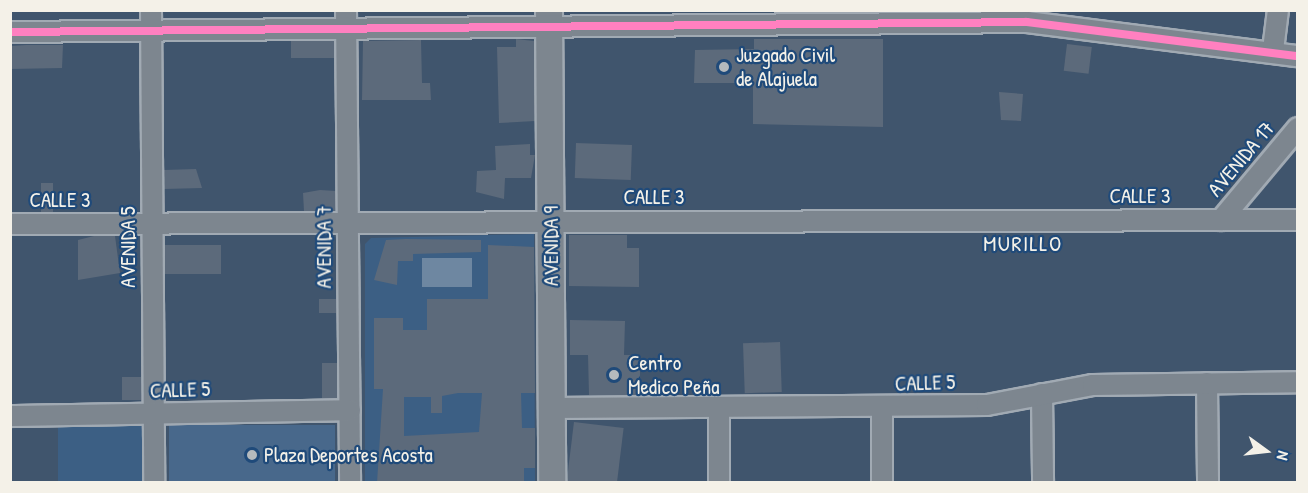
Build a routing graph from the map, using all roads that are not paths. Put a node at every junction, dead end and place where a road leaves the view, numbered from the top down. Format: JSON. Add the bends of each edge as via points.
{"nodes":[{"id":1,"x":1278,"y":10,"type":"edge"},
{"id":2,"x":549,"y":18,"type":"edge"},
{"id":3,"x":346,"y":19,"type":"edge"},
{"id":4,"x":151,"y":20,"type":"edge"},
{"id":5,"x":10,"y":32,"type":"edge"},
{"id":6,"x":1273,"y":50,"type":"junction"},
{"id":7,"x":1298,"y":57,"type":"edge"},
{"id":8,"x":1298,"y":128,"type":"edge"},
{"id":9,"x":1221,"y":220,"type":"junction"},
{"id":10,"x":1298,"y":220,"type":"edge"},
{"id":11,"x":551,"y":222,"type":"junction"},
{"id":12,"x":347,"y":223,"type":"junction"},
{"id":13,"x":10,"y":224,"type":"edge"},
{"id":14,"x":152,"y":224,"type":"junction"},
{"id":15,"x":1298,"y":382,"type":"edge"},
{"id":16,"x":1207,"y":383,"type":"junction"},
{"id":17,"x":1042,"y":394,"type":"junction"},
{"id":18,"x":551,"y":408,"type":"junction"},
{"id":19,"x":719,"y":408,"type":"junction"},
{"id":20,"x":882,"y":408,"type":"junction"},
{"id":21,"x":350,"y":410,"type":"junction"},
{"id":22,"x":153,"y":415,"type":"junction"},
{"id":23,"x":10,"y":416,"type":"edge"},
{"id":24,"x":154,"y":483,"type":"edge"},
{"id":25,"x":350,"y":483,"type":"edge"},
{"id":26,"x":552,"y":483,"type":"edge"},
{"id":27,"x":719,"y":483,"type":"edge"},
{"id":28,"x":882,"y":483,"type":"edge"},
{"id":29,"x":1043,"y":483,"type":"edge"},
{"id":30,"x":1208,"y":483,"type":"edge"}],
"edges":[{"from":1,"to":6,"type":"street"},
{"from":2,"to":3,"type":"street"},
{"from":2,"to":6,"type":"street","via":[[1027,22]]},
{"from":2,"to":11,"type":"main road","name":"AVENIDA 9"},
{"from":3,"to":4,"type":"street"},
{"from":3,"to":12,"type":"street","name":"AVENIDA 7"},
{"from":4,"to":5,"type":"street"},
{"from":4,"to":14,"type":"street","name":"AVENIDA 5"},
{"from":6,"to":7,"type":"street"},
{"from":8,"to":9,"type":"street","name":"AVENIDA 17"},
{"from":9,"to":10,"type":"street","name":"CALLE 3"},
{"from":9,"to":11,"type":"street","name":"CALLE 3"},
{"from":11,"to":12,"type":"street","name":"CALLE 3"},
{"from":11,"to":18,"type":"main road","name":"AVENIDA 9"},
{"from":12,"to":14,"type":"street","name":"CALLE 3"},
{"from":12,"to":21,"type":"street","name":"AVENIDA 7"},
{"from":13,"to":14,"type":"street","name":"CALLE 3"},
{"from":14,"to":22,"type":"street","name":"AVENIDA 5"},
{"from":15,"to":16,"type":"street","name":"CALLE 5"},
{"from":16,"to":17,"type":"street","name":"CALLE 5","via":[[1093,385]]},
{"from":16,"to":30,"type":"street"},
{"from":17,"to":20,"type":"street","name":"CALLE 5","via":[[987,405]]},
{"from":17,"to":29,"type":"street"},
{"from":18,"to":19,"type":"street","name":"CALLE 5"},
{"from":18,"to":26,"type":"main road","name":"AVENIDA 9"},
{"from":19,"to":20,"type":"street","name":"CALLE 5"},
{"from":19,"to":27,"type":"street"},
{"from":20,"to":28,"type":"street"},
{"from":21,"to":22,"type":"street","name":"CALLE 5"},
{"from":21,"to":25,"type":"street","name":"AVENIDA 7"},
{"from":22,"to":23,"type":"street","name":"CALLE 5"},
{"from":22,"to":24,"type":"street","name":"AVENIDA 5"}]}
